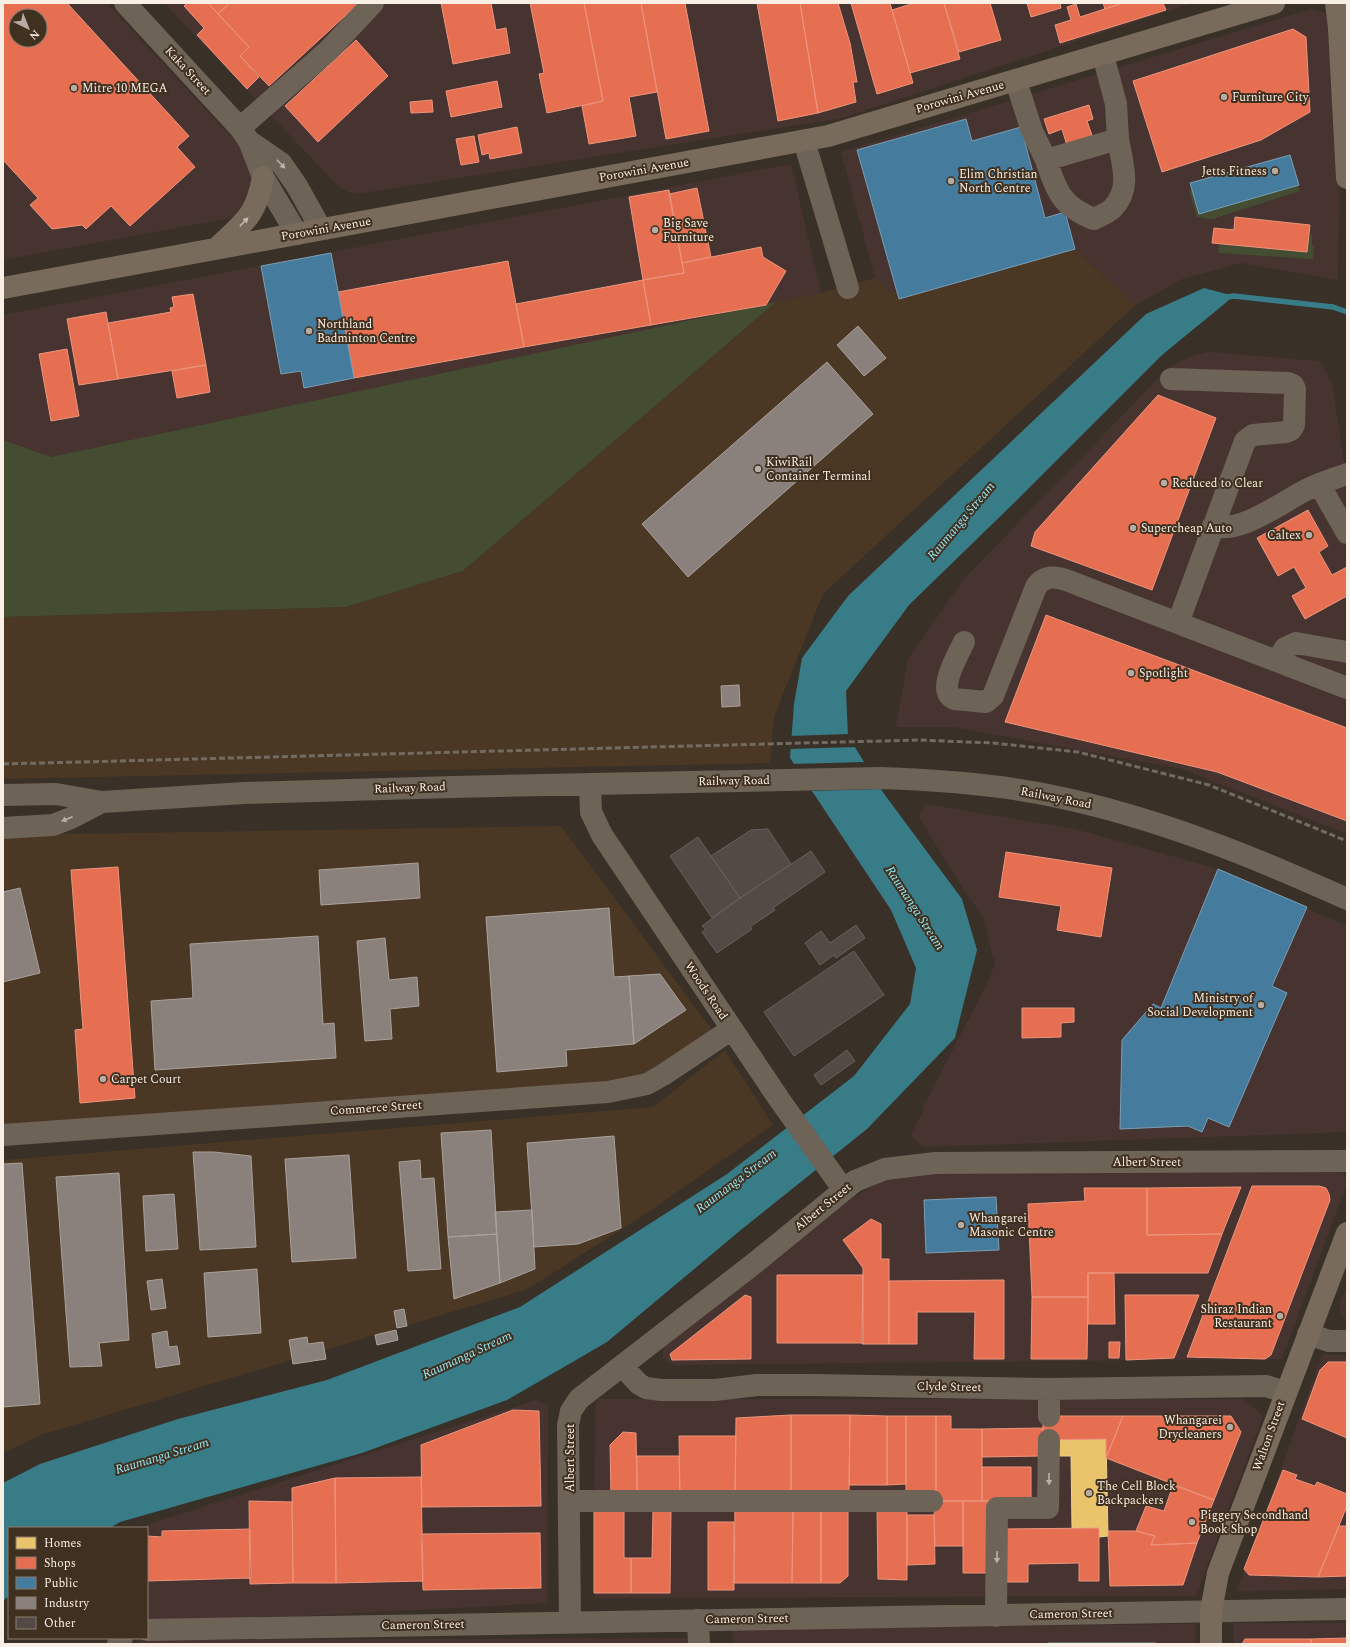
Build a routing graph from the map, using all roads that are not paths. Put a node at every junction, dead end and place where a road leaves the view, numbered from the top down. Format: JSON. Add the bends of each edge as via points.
{"nodes":[{"id":1,"x":125,"y":3,"type":"edge"},
{"id":2,"x":373,"y":3,"type":"edge"},
{"id":3,"x":1274,"y":3,"type":"edge"},
{"id":4,"x":1336,"y":3,"type":"edge"},
{"id":5,"x":1103,"y":55,"type":"junction"},
{"id":6,"x":1016,"y":81,"type":"junction"},
{"id":7,"x":245,"y":135,"type":"junction"},
{"id":8,"x":1118,"y":139,"type":"junction"},
{"id":9,"x":804,"y":140,"type":"junction"},
{"id":10,"x":1046,"y":160,"type":"junction"},
{"id":11,"x":263,"y":177,"type":"junction"},
{"id":12,"x":1347,"y":178,"type":"edge"},
{"id":13,"x":322,"y":229,"type":"junction"},
{"id":14,"x":297,"y":234,"type":"junction"},
{"id":15,"x":216,"y":249,"type":"junction"},
{"id":16,"x":3,"y":288,"type":"edge"},
{"id":17,"x":848,"y":288,"type":"dead end"},
{"id":18,"x":1171,"y":380,"type":"dead end"},
{"id":19,"x":1347,"y":474,"type":"edge"},
{"id":20,"x":1319,"y":484,"type":"junction"},
{"id":21,"x":1213,"y":526,"type":"junction"},
{"id":22,"x":1347,"y":533,"type":"edge"},
{"id":23,"x":1178,"y":623,"type":"junction"},
{"id":24,"x":964,"y":642,"type":"dead end"},
{"id":25,"x":1347,"y":652,"type":"edge"},
{"id":26,"x":1277,"y":661,"type":"junction"},
{"id":27,"x":1347,"y":688,"type":"edge"},
{"id":28,"x":590,"y":784,"type":"junction"},
{"id":29,"x":3,"y":795,"type":"edge"},
{"id":30,"x":102,"y":802,"type":"junction"},
{"id":31,"x":3,"y":828,"type":"edge"},
{"id":32,"x":1347,"y":899,"type":"edge"},
{"id":33,"x":732,"y":1029,"type":"junction"},
{"id":34,"x":3,"y":1135,"type":"edge"},
{"id":35,"x":1347,"y":1161,"type":"edge"},
{"id":36,"x":843,"y":1189,"type":"junction"},
{"id":37,"x":1347,"y":1233,"type":"edge"},
{"id":38,"x":1308,"y":1334,"type":"junction"},
{"id":39,"x":1347,"y":1341,"type":"edge"},
{"id":40,"x":622,"y":1366,"type":"junction"},
{"id":41,"x":1049,"y":1389,"type":"junction"},
{"id":42,"x":1285,"y":1392,"type":"junction"},
{"id":43,"x":1049,"y":1416,"type":"dead end"},
{"id":44,"x":1049,"y":1440,"type":"dead end"},
{"id":45,"x":570,"y":1501,"type":"junction"},
{"id":46,"x":932,"y":1501,"type":"dead end"},
{"id":47,"x":1347,"y":1609,"type":"edge"},
{"id":48,"x":1211,"y":1611,"type":"junction"},
{"id":49,"x":996,"y":1616,"type":"junction"},
{"id":50,"x":698,"y":1620,"type":"junction"},
{"id":51,"x":570,"y":1622,"type":"junction"},
{"id":52,"x":148,"y":1630,"type":"edge"},
{"id":53,"x":699,"y":1644,"type":"edge"},
{"id":54,"x":1211,"y":1644,"type":"edge"}],
"edges":[{"from":1,"to":7,"type":"street","name":"Kaka Street"},
{"from":2,"to":7,"type":"street"},
{"from":3,"to":5,"type":"main road","name":"Porowini Avenue"},
{"from":4,"to":12,"type":"main road"},
{"from":5,"to":6,"type":"main road","name":"Porowini Avenue"},
{"from":5,"to":8,"type":"street","via":[[1116,104]]},
{"from":6,"to":9,"type":"main road","name":"Porowini Avenue","via":[[828,136]]},
{"from":6,"to":10,"type":"street","via":[[1032,131]]},
{"from":7,"to":11,"type":"street","name":"Kaka Street"},
{"from":7,"to":13,"type":"street","name":"Kaka Street","one_way":true,"via":[[281,163]]},
{"from":8,"to":10,"type":"street"},
{"from":8,"to":10,"type":"street","via":[[1126,180],[1123,194],[1112,209],[1094,219],[1078,213],[1064,202]]},
{"from":9,"to":13,"type":"main road","name":"Porowini Avenue"},
{"from":9,"to":17,"type":"street"},
{"from":11,"to":14,"type":"street","name":"Kaka Street"},
{"from":15,"to":11,"type":"main road","one_way":true,"via":[[248,219],[260,196]]},
{"from":13,"to":14,"type":"main road","name":"Porowini Avenue"},
{"from":14,"to":15,"type":"main road","name":"Porowini Avenue"},
{"from":15,"to":16,"type":"main road","name":"Porowini Avenue"},
{"from":18,"to":21,"type":"street","via":[[1288,383],[1295,389],[1294,426],[1286,432],[1253,435],[1245,441]]},
{"from":19,"to":20,"type":"street"},
{"from":20,"to":21,"type":"street","via":[[1240,524],[1227,528]]},
{"from":20,"to":22,"type":"street"},
{"from":21,"to":23,"type":"street"},
{"from":23,"to":24,"type":"street","via":[[1066,580],[1048,577],[1036,587],[993,696],[986,702],[954,700],[946,691],[948,679]]},
{"from":23,"to":26,"type":"street"},
{"from":25,"to":26,"type":"street","via":[[1296,643],[1285,648]]},
{"from":26,"to":27,"type":"street"},
{"from":28,"to":30,"type":"street","name":"Railway Road","via":[[252,793]]},
{"from":28,"to":32,"type":"street","name":"Railway Road","via":[[881,778],[938,780],[1052,795],[1107,808],[1220,845]]},
{"from":28,"to":33,"type":"street","name":"Woods Road","via":[[591,812],[598,830]]},
{"from":29,"to":30,"type":"street","name":"Railway Road","via":[[62,795]]},
{"from":30,"to":31,"type":"street","name":"Railway Road","one_way":true,"via":[[53,825]]},
{"from":33,"to":34,"type":"street","name":"Commerce Street","via":[[647,1084],[608,1092]]},
{"from":33,"to":36,"type":"street","name":"Woods Road"},
{"from":35,"to":36,"type":"street","name":"Albert Street","via":[[934,1163],[885,1169],[862,1177]]},
{"from":36,"to":40,"type":"street","name":"Albert Street","via":[[756,1262]]},
{"from":37,"to":38,"type":"main road","name":"Walton Street"},
{"from":38,"to":39,"type":"street","via":[[1329,1341]]},
{"from":38,"to":42,"type":"main road","name":"Walton Street"},
{"from":40,"to":41,"type":"street","name":"Clyde Street","via":[[639,1384],[646,1388],[661,1390],[715,1390],[757,1385]]},
{"from":40,"to":45,"type":"street","name":"Albert Street","via":[[578,1399],[571,1410],[568,1425]]},
{"from":41,"to":42,"type":"street","name":"Clyde Street","via":[[1266,1386]]},
{"from":41,"to":43,"type":"street"},
{"from":42,"to":48,"type":"main road","name":"Walton Street","via":[[1218,1572]]},
{"from":44,"to":49,"type":"street","one_way":true,"via":[[1048,1508],[997,1508]]},
{"from":45,"to":46,"type":"street"},
{"from":45,"to":51,"type":"street","name":"Albert Street"},
{"from":47,"to":48,"type":"street","name":"Cameron Street"},
{"from":48,"to":49,"type":"street","name":"Cameron Street"},
{"from":48,"to":54,"type":"main road","name":"Walton Street"},
{"from":49,"to":50,"type":"street","name":"Cameron Street"},
{"from":50,"to":51,"type":"street","name":"Cameron Street"},
{"from":50,"to":53,"type":"street"},
{"from":51,"to":52,"type":"street","name":"Cameron Street"}]}
